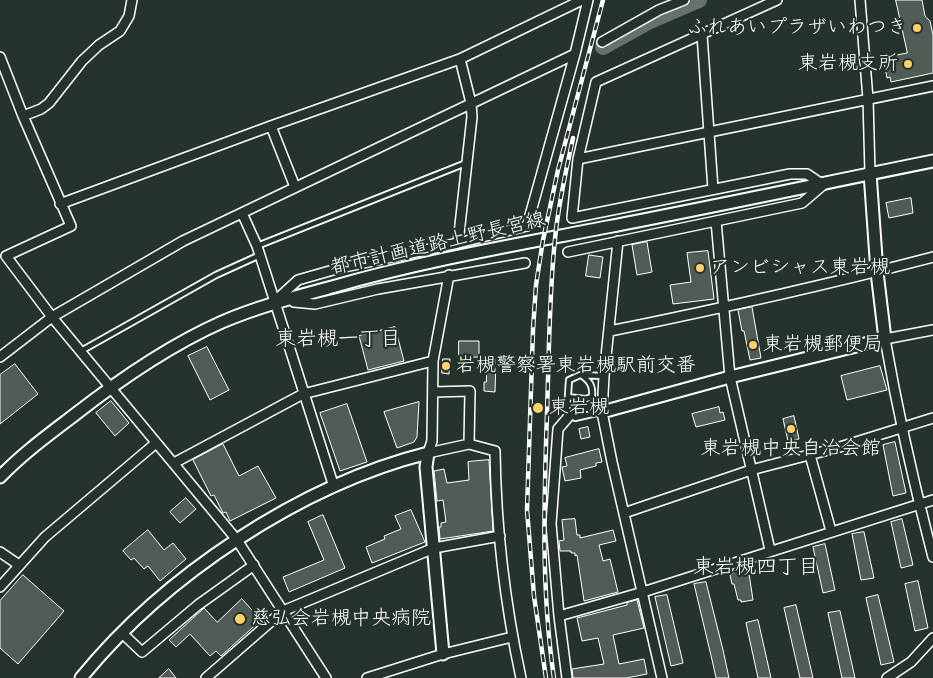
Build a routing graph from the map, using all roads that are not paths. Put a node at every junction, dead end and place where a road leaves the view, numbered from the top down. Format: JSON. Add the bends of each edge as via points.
{"nodes":[{"id":1,"x":132,"y":0,"type":"edge"},
{"id":2,"x":582,"y":0,"type":"edge"},
{"id":3,"x":588,"y":0,"type":"edge"},
{"id":4,"x":684,"y":0,"type":"edge"},
{"id":5,"x":777,"y":0,"type":"edge"},
{"id":6,"x":860,"y":0,"type":"edge"},
{"id":7,"x":702,"y":35,"type":"junction"},
{"id":8,"x":602,"y":42,"type":"dead end"},
{"id":9,"x":575,"y":54,"type":"junction"},
{"id":10,"x":0,"y":56,"type":"edge"},
{"id":11,"x":460,"y":59,"type":"junction"},
{"id":12,"x":933,"y":86,"type":"edge"},
{"id":13,"x":868,"y":99,"type":"junction"},
{"id":14,"x":471,"y":103,"type":"junction"},
{"id":15,"x":23,"y":116,"type":"junction"},
{"id":16,"x":271,"y":126,"type":"junction"},
{"id":17,"x":708,"y":134,"type":"junction"},
{"id":18,"x":578,"y":159,"type":"junction"},
{"id":19,"x":933,"y":161,"type":"edge"},
{"id":20,"x":466,"y":163,"type":"junction"},
{"id":21,"x":870,"y":174,"type":"junction"},
{"id":22,"x":823,"y":185,"type":"junction"},
{"id":23,"x":296,"y":187,"type":"junction"},
{"id":24,"x":713,"y":189,"type":"junction"},
{"id":25,"x":60,"y":204,"type":"junction"},
{"id":26,"x":242,"y":213,"type":"junction"},
{"id":27,"x":716,"y":221,"type":"junction"},
{"id":28,"x":618,"y":241,"type":"junction"},
{"id":29,"x":458,"y":243,"type":"junction"},
{"id":30,"x":258,"y":250,"type":"junction"},
{"id":31,"x":568,"y":252,"type":"dead end"},
{"id":32,"x":933,"y":257,"type":"edge"},
{"id":33,"x":3,"y":258,"type":"edge"},
{"id":34,"x":525,"y":263,"type":"dead end"},
{"id":35,"x":878,"y":272,"type":"junction"},
{"id":36,"x":449,"y":275,"type":"junction"},
{"id":37,"x":288,"y":298,"type":"junction"},
{"id":38,"x":274,"y":302,"type":"junction"},
{"id":39,"x":723,"y":308,"type":"junction"},
{"id":40,"x":52,"y":317,"type":"junction"},
{"id":41,"x":933,"y":330,"type":"edge"},
{"id":42,"x":610,"y":331,"type":"junction"},
{"id":43,"x":884,"y":340,"type":"junction"},
{"id":44,"x":81,"y":351,"type":"junction"},
{"id":45,"x":0,"y":357,"type":"edge"},
{"id":46,"x":433,"y":361,"type":"junction"},
{"id":47,"x":580,"y":374,"type":"junction"},
{"id":48,"x":604,"y":376,"type":"junction"},
{"id":49,"x":730,"y":378,"type":"junction"},
{"id":50,"x":111,"y":386,"type":"junction"},
{"id":51,"x":433,"y":392,"type":"junction"},
{"id":52,"x":303,"y":394,"type":"junction"},
{"id":53,"x":568,"y":397,"type":"junction"},
{"id":54,"x":602,"y":412,"type":"junction"},
{"id":55,"x":570,"y":415,"type":"junction"},
{"id":56,"x":933,"y":418,"type":"edge"},
{"id":57,"x":903,"y":428,"type":"junction"},
{"id":58,"x":156,"y":443,"type":"junction"},
{"id":59,"x":469,"y":444,"type":"junction"},
{"id":60,"x":428,"y":453,"type":"junction"},
{"id":61,"x":810,"y":455,"type":"junction"},
{"id":62,"x":174,"y":463,"type":"junction"},
{"id":63,"x":751,"y":470,"type":"junction"},
{"id":64,"x":0,"y":477,"type":"edge"},
{"id":65,"x":334,"y":487,"type":"junction"},
{"id":66,"x":933,"y":500,"type":"edge"},
{"id":67,"x":919,"y":504,"type":"junction"},
{"id":68,"x":624,"y":513,"type":"junction"},
{"id":69,"x":831,"y":531,"type":"junction"},
{"id":70,"x":500,"y":536,"type":"junction"},
{"id":71,"x":238,"y":540,"type":"junction"},
{"id":72,"x":434,"y":548,"type":"junction"},
{"id":73,"x":770,"y":550,"type":"junction"},
{"id":74,"x":0,"y":552,"type":"edge"},
{"id":75,"x":933,"y":557,"type":"edge"},
{"id":76,"x":19,"y":565,"type":"junction"},
{"id":77,"x":254,"y":565,"type":"junction"},
{"id":78,"x":0,"y":587,"type":"edge"},
{"id":79,"x":643,"y":592,"type":"junction"},
{"id":80,"x":283,"y":612,"type":"junction"},
{"id":81,"x":559,"y":616,"type":"junction"},
{"id":82,"x":122,"y":633,"type":"junction"},
{"id":83,"x":512,"y":637,"type":"junction"},
{"id":84,"x":933,"y":638,"type":"edge"},
{"id":85,"x":443,"y":654,"type":"junction"},
{"id":86,"x":81,"y":678,"type":"edge"},
{"id":87,"x":206,"y":678,"type":"edge"},
{"id":88,"x":326,"y":678,"type":"edge"},
{"id":89,"x":367,"y":678,"type":"edge"},
{"id":90,"x":521,"y":678,"type":"edge"},
{"id":91,"x":567,"y":678,"type":"edge"},
{"id":92,"x":662,"y":678,"type":"edge"},
{"id":93,"x":887,"y":678,"type":"edge"}],
"edges":[{"from":1,"to":15,"type":"street","via":[[129,16],[120,31],[82,60],[49,103]]},
{"from":2,"to":11,"type":"street"},
{"from":3,"to":9,"type":"street"},
{"from":4,"to":8,"type":"street"},
{"from":5,"to":7,"type":"street"},
{"from":6,"to":13,"type":"street"},
{"from":7,"to":17,"type":"street"},
{"from":7,"to":18,"type":"street","via":[[596,82]]},
{"from":9,"to":14,"type":"street"},
{"from":9,"to":29,"type":"street","via":[[526,226]]},
{"from":10,"to":15,"type":"street"},
{"from":11,"to":14,"type":"street"},
{"from":11,"to":16,"type":"street"},
{"from":12,"to":13,"type":"street"},
{"from":13,"to":17,"type":"street"},
{"from":13,"to":21,"type":"street"},
{"from":14,"to":20,"type":"street"},
{"from":14,"to":23,"type":"street"},
{"from":15,"to":25,"type":"street"},
{"from":16,"to":23,"type":"street"},
{"from":16,"to":25,"type":"street"},
{"from":17,"to":18,"type":"street"},
{"from":17,"to":24,"type":"street"},
{"from":18,"to":24,"type":"street","via":[[572,218]]},
{"from":19,"to":21,"type":"street","name":"都市計画道路上野長宮線"},
{"from":20,"to":29,"type":"street"},
{"from":20,"to":30,"type":"lane"},
{"from":21,"to":22,"type":"street","name":"都市計画道路上野長宮線"},
{"from":21,"to":35,"type":"street"},
{"from":22,"to":24,"type":"street","via":[[807,174],[790,174]]},
{"from":22,"to":27,"type":"street","via":[[802,203]]},
{"from":22,"to":37,"type":"street","name":"都市計画道路上野長宮線","via":[[477,252]]},
{"from":23,"to":26,"type":"street"},
{"from":25,"to":33,"type":"street","via":[[71,226]]},
{"from":26,"to":30,"type":"street"},
{"from":26,"to":40,"type":"street","via":[[183,241]]},
{"from":27,"to":28,"type":"street"},
{"from":27,"to":39,"type":"street"},
{"from":28,"to":31,"type":"street"},
{"from":28,"to":42,"type":"street"},
{"from":29,"to":38,"type":"street","via":[[298,280]]},
{"from":30,"to":38,"type":"street"},
{"from":30,"to":44,"type":"lane"},
{"from":32,"to":35,"type":"street"},
{"from":33,"to":40,"type":"street"},
{"from":34,"to":36,"type":"street"},
{"from":35,"to":39,"type":"street"},
{"from":35,"to":43,"type":"street"},
{"from":36,"to":37,"type":"street","via":[[315,304],[294,302]]},
{"from":36,"to":46,"type":"street"},
{"from":37,"to":38,"type":"street","name":"都市計画道路上野長宮線"},
{"from":38,"to":50,"type":"street","name":"都市計画道路上野長宮線","via":[[213,326],[156,356]]},
{"from":38,"to":52,"type":"street"},
{"from":39,"to":42,"type":"street"},
{"from":39,"to":49,"type":"street"},
{"from":40,"to":44,"type":"street"},
{"from":40,"to":45,"type":"street"},
{"from":41,"to":43,"type":"street"},
{"from":42,"to":48,"type":"street"},
{"from":43,"to":49,"type":"street"},
{"from":43,"to":57,"type":"street"},
{"from":44,"to":50,"type":"street"},
{"from":46,"to":51,"type":"street"},
{"from":46,"to":52,"type":"street"},
{"from":47,"to":48,"type":"lane"},
{"from":47,"to":53,"type":"lane","via":[[570,380]]},
{"from":47,"to":53,"type":"lane","via":[[593,387],[592,396],[585,399]]},
{"from":48,"to":54,"type":"street"},
{"from":49,"to":54,"type":"street"},
{"from":49,"to":63,"type":"street"},
{"from":50,"to":58,"type":"street"},
{"from":50,"to":64,"type":"street","name":"都市計画道路上野長宮線"},
{"from":51,"to":59,"type":"street","via":[[470,391]]},
{"from":51,"to":60,"type":"street","via":[[432,441]]},
{"from":52,"to":62,"type":"street"},
{"from":52,"to":65,"type":"street"},
{"from":53,"to":55,"type":"lane"},
{"from":54,"to":55,"type":"lane","via":[[575,418]]},
{"from":54,"to":68,"type":"street"},
{"from":55,"to":81,"type":"street","via":[[558,428],[551,524]]},
{"from":56,"to":57,"type":"street"},
{"from":57,"to":61,"type":"street"},
{"from":57,"to":67,"type":"street"},
{"from":58,"to":62,"type":"street"},
{"from":58,"to":76,"type":"street","via":[[44,537]]},
{"from":59,"to":60,"type":"street"},
{"from":59,"to":70,"type":"street","via":[[495,451]]},
{"from":60,"to":65,"type":"street"},
{"from":60,"to":72,"type":"street","via":[[426,467]]},
{"from":61,"to":63,"type":"street"},
{"from":61,"to":69,"type":"street"},
{"from":62,"to":71,"type":"street"},
{"from":63,"to":68,"type":"street"},
{"from":63,"to":73,"type":"street"},
{"from":65,"to":71,"type":"street","via":[[284,511]]},
{"from":66,"to":67,"type":"street"},
{"from":67,"to":69,"type":"street"},
{"from":67,"to":75,"type":"street"},
{"from":68,"to":79,"type":"street"},
{"from":69,"to":73,"type":"street"},
{"from":70,"to":72,"type":"street"},
{"from":70,"to":83,"type":"street"},
{"from":71,"to":77,"type":"street"},
{"from":71,"to":82,"type":"street","via":[[190,573]]},
{"from":72,"to":80,"type":"street"},
{"from":72,"to":85,"type":"street"},
{"from":73,"to":79,"type":"street"},
{"from":74,"to":76,"type":"street"},
{"from":76,"to":78,"type":"street"},
{"from":77,"to":80,"type":"street"},
{"from":77,"to":82,"type":"street","via":[[198,605],[142,652]]},
{"from":79,"to":81,"type":"street"},
{"from":79,"to":92,"type":"street"},
{"from":80,"to":87,"type":"street"},
{"from":80,"to":88,"type":"street"},
{"from":81,"to":91,"type":"street"},
{"from":82,"to":86,"type":"street"},
{"from":83,"to":85,"type":"street"},
{"from":83,"to":90,"type":"street"},
{"from":84,"to":93,"type":"street","via":[[911,662]]},
{"from":85,"to":89,"type":"street"}]}
